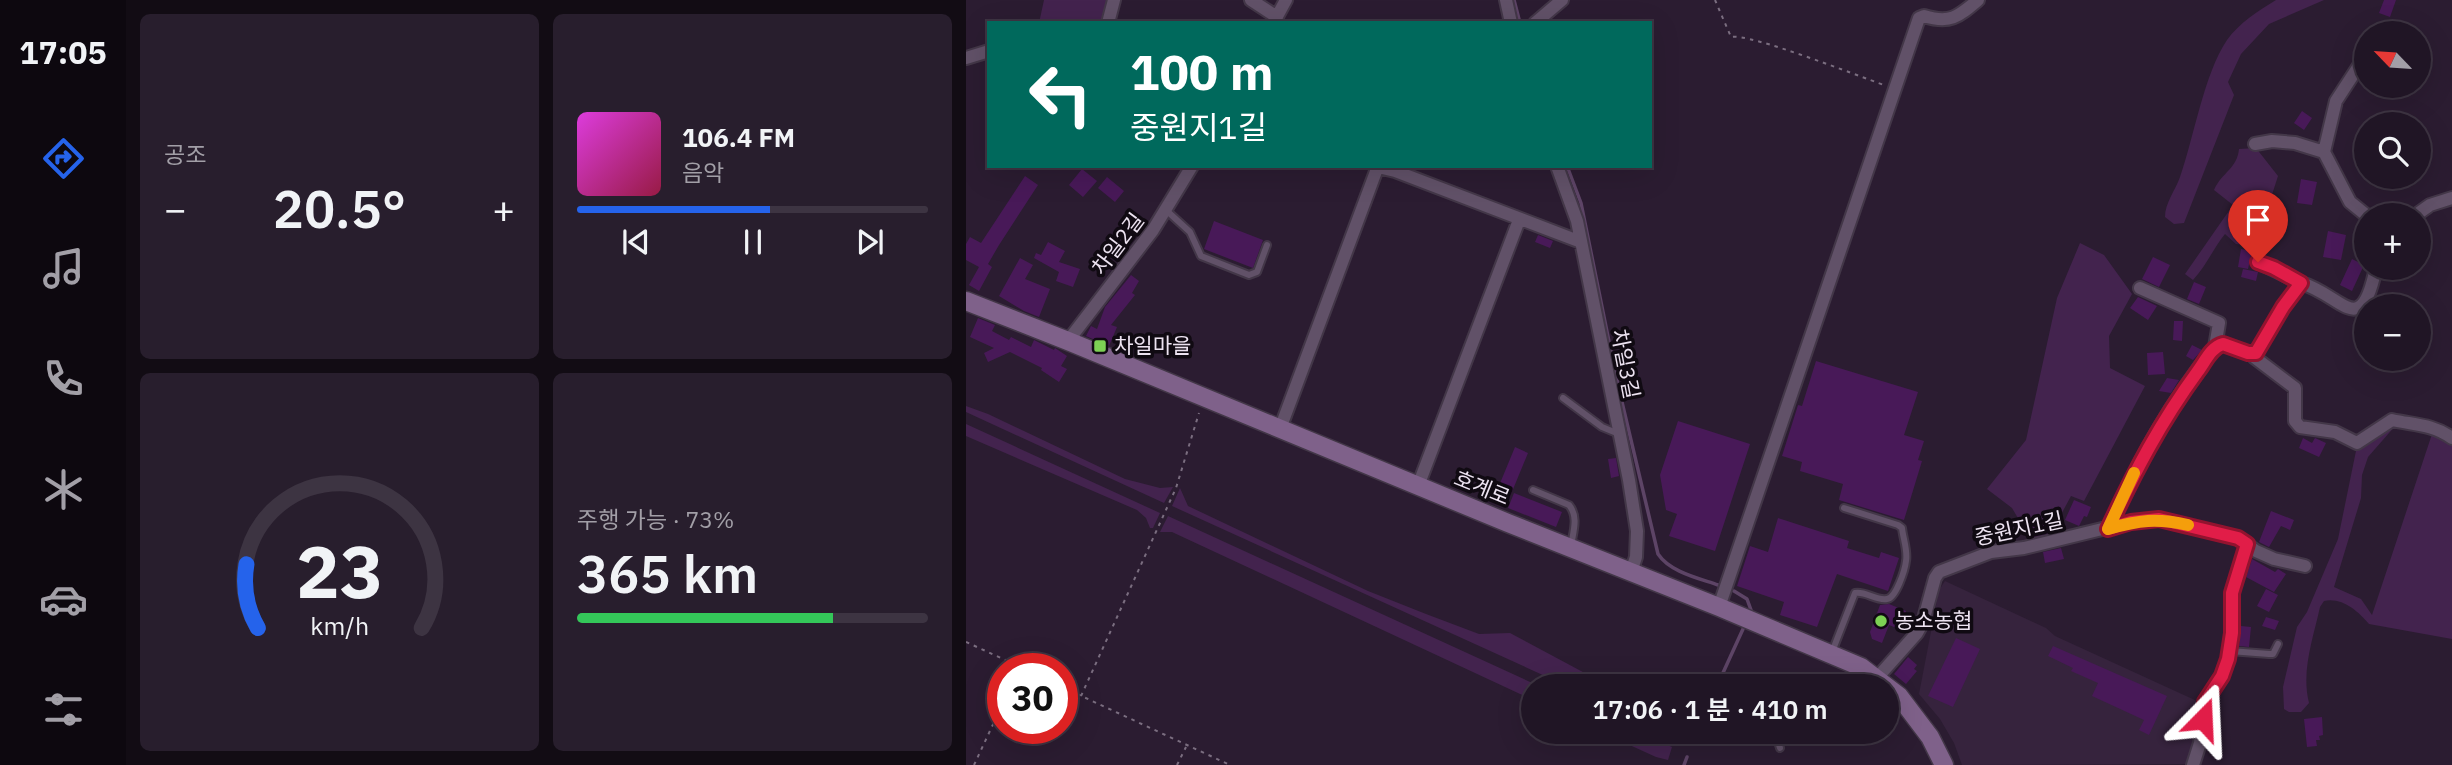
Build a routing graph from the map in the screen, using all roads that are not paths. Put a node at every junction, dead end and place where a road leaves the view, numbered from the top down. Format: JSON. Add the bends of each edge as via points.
{"nodes":[{"id":1,"x":1114,"y":0,"type":"edge"},
{"id":2,"x":1251,"y":0,"type":"edge"},
{"id":3,"x":1287,"y":0,"type":"edge"},
{"id":4,"x":1506,"y":0,"type":"edge"},
{"id":5,"x":1562,"y":0,"type":"edge"},
{"id":6,"x":1978,"y":0,"type":"edge"},
{"id":7,"x":1275,"y":20,"type":"edge"},
{"id":8,"x":1109,"y":21,"type":"edge"},
{"id":9,"x":1511,"y":21,"type":"edge"},
{"id":10,"x":1537,"y":21,"type":"edge"},
{"id":11,"x":987,"y":52,"type":"edge"},
{"id":12,"x":966,"y":58,"type":"edge"},
{"id":13,"x":2354,"y":73,"type":"edge"},
{"id":14,"x":2255,"y":144,"type":"dead end"},
{"id":15,"x":2324,"y":152,"type":"junction"},
{"id":16,"x":1191,"y":168,"type":"edge"},
{"id":17,"x":1378,"y":168,"type":"edge"},
{"id":18,"x":1382,"y":168,"type":"edge"},
{"id":19,"x":1558,"y":168,"type":"edge"},
{"id":20,"x":2452,"y":198,"type":"edge"},
{"id":21,"x":2354,"y":205,"type":"edge"},
{"id":22,"x":2431,"y":205,"type":"edge"},
{"id":23,"x":1167,"y":211,"type":"junction"},
{"id":24,"x":1519,"y":220,"type":"junction"},
{"id":25,"x":1581,"y":242,"type":"junction"},
{"id":26,"x":1268,"y":245,"type":"dead end"},
{"id":27,"x":2258,"y":262,"type":"dead end"},
{"id":28,"x":2373,"y":280,"type":"edge"},
{"id":29,"x":2301,"y":283,"type":"junction"},
{"id":30,"x":2140,"y":288,"type":"dead end"},
{"id":31,"x":966,"y":301,"type":"edge"},
{"id":32,"x":1068,"y":341,"type":"junction"},
{"id":33,"x":2215,"y":347,"type":"junction"},
{"id":34,"x":2252,"y":354,"type":"junction"},
{"id":35,"x":1563,"y":398,"type":"dead end"},
{"id":36,"x":1280,"y":429,"type":"junction"},
{"id":37,"x":1619,"y":434,"type":"junction"},
{"id":38,"x":2452,"y":438,"type":"edge"},
{"id":39,"x":1418,"y":486,"type":"junction"},
{"id":40,"x":1533,"y":490,"type":"dead end"},
{"id":41,"x":1844,"y":508,"type":"dead end"},
{"id":42,"x":2108,"y":529,"type":"junction"},
{"id":43,"x":2247,"y":544,"type":"junction"},
{"id":44,"x":1571,"y":548,"type":"junction"},
{"id":45,"x":2305,"y":566,"type":"dead end"},
{"id":46,"x":1631,"y":572,"type":"junction"},
{"id":47,"x":1719,"y":607,"type":"junction"},
{"id":48,"x":2278,"y":644,"type":"dead end"},
{"id":49,"x":2229,"y":651,"type":"junction"},
{"id":50,"x":1831,"y":653,"type":"junction"},
{"id":51,"x":1865,"y":674,"type":"edge"},
{"id":52,"x":1884,"y":674,"type":"edge"},
{"id":53,"x":1899,"y":701,"type":"edge"},
{"id":54,"x":1779,"y":744,"type":"edge"},
{"id":55,"x":1780,"y":748,"type":"dead end"},
{"id":56,"x":1944,"y":765,"type":"edge"},
{"id":57,"x":2193,"y":765,"type":"edge"}],
"edges":[{"from":1,"to":8,"type":"street"},
{"from":2,"to":7,"type":"street"},
{"from":3,"to":7,"type":"street"},
{"from":4,"to":9,"type":"street"},
{"from":5,"to":10,"type":"street"},
{"from":6,"to":47,"type":"street","via":[[1946,20],[1921,16]]},
{"from":11,"to":12,"type":"street"},
{"from":13,"to":15,"type":"street","via":[[2336,101]]},
{"from":14,"to":15,"type":"street","via":[[2295,143]]},
{"from":15,"to":21,"type":"street"},
{"from":16,"to":23,"type":"street","name":"차일2길"},
{"from":17,"to":36,"type":"street"},
{"from":18,"to":24,"type":"street"},
{"from":19,"to":25,"type":"street","name":"차일3길"},
{"from":20,"to":22,"type":"street"},
{"from":23,"to":26,"type":"lane","via":[[1184,225],[1201,256],[1249,275],[1257,272]]},
{"from":23,"to":32,"type":"street","name":"차일2길"},
{"from":24,"to":25,"type":"street"},
{"from":24,"to":39,"type":"street"},
{"from":25,"to":37,"type":"street","name":"차일3길"},
{"from":27,"to":29,"type":"street"},
{"from":28,"to":29,"type":"street","via":[[2369,298],[2355,309]]},
{"from":29,"to":34,"type":"street"},
{"from":30,"to":33,"type":"street","via":[[2217,321]]},
{"from":31,"to":32,"type":"street","name":"호계로"},
{"from":32,"to":36,"type":"street","name":"호계로"},
{"from":33,"to":34,"type":"street","via":[[2223,344]]},
{"from":33,"to":42,"type":"street","via":[[2146,450]]},
{"from":34,"to":38,"type":"street","via":[[2295,388],[2295,421],[2300,427],[2335,432],[2357,443],[2395,421],[2432,426]]},
{"from":35,"to":37,"type":"lane"},
{"from":36,"to":39,"type":"street","name":"호계로"},
{"from":37,"to":46,"type":"street","name":"차일3길","via":[[1637,531]]},
{"from":39,"to":44,"type":"street","name":"호계로"},
{"from":40,"to":44,"type":"lane","via":[[1573,510]]},
{"from":41,"to":50,"type":"lane","via":[[1902,528],[1907,561],[1891,598],[1858,592],[1852,596]]},
{"from":42,"to":43,"type":"street","name":"중원지1길","via":[[2159,519]]},
{"from":42,"to":52,"type":"street","name":"중원지1길","via":[[1991,552],[1939,572],[1931,584],[1923,622]]},
{"from":43,"to":45,"type":"street","name":"중원지1길","via":[[2274,559]]},
{"from":43,"to":49,"type":"street","via":[[2232,593]]},
{"from":44,"to":46,"type":"street","name":"호계로"},
{"from":46,"to":47,"type":"street","name":"호계로"},
{"from":47,"to":50,"type":"street","name":"호계로"},
{"from":48,"to":49,"type":"lane","via":[[2273,654]]},
{"from":49,"to":57,"type":"street","via":[[2203,709]]},
{"from":50,"to":51,"type":"street","name":"호계로"},
{"from":53,"to":56,"type":"street","name":"호계로","via":[[1930,737]]},
{"from":54,"to":55,"type":"lane"}]}
